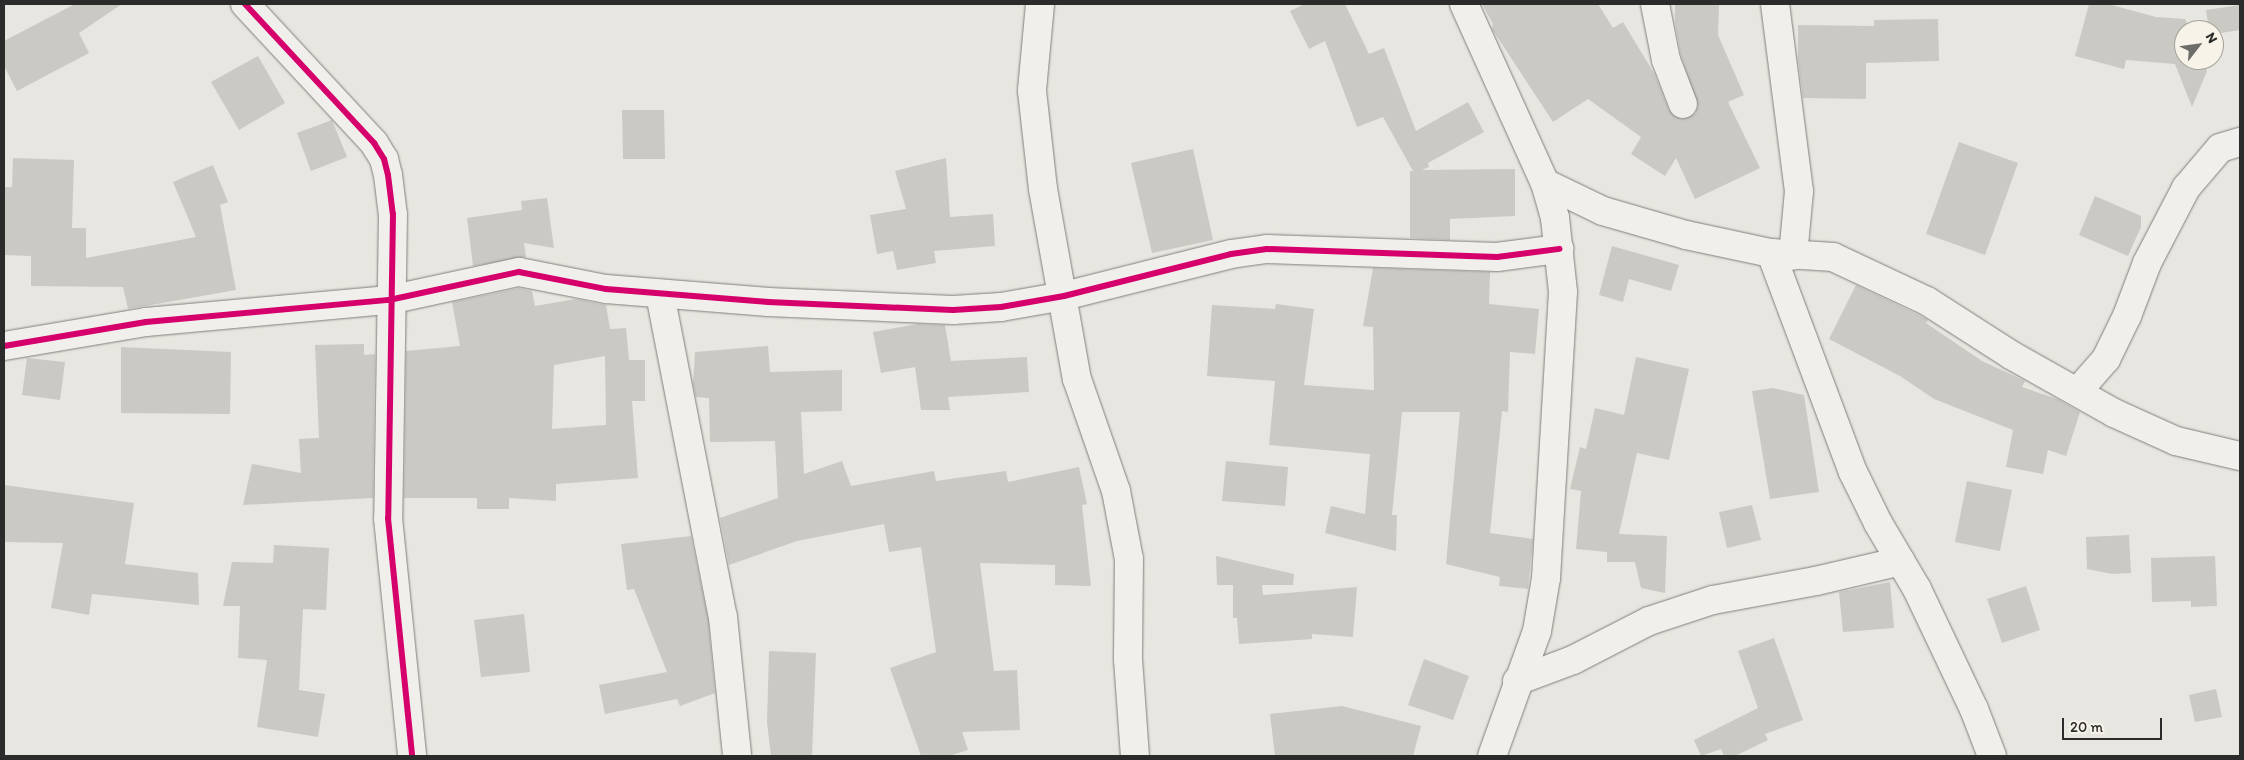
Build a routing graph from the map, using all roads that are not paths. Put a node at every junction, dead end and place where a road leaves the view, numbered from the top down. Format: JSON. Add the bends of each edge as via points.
{"nodes":[{"id":1,"x":245,"y":4,"type":"edge"},
{"id":2,"x":1040,"y":4,"type":"edge"},
{"id":3,"x":1464,"y":4,"type":"edge"},
{"id":4,"x":1655,"y":4,"type":"edge"},
{"id":5,"x":1775,"y":4,"type":"edge"},
{"id":6,"x":1683,"y":104,"type":"dead end"},
{"id":7,"x":2240,"y":142,"type":"edge"},
{"id":8,"x":1546,"y":183,"type":"junction"},
{"id":9,"x":1559,"y":249,"type":"junction"},
{"id":10,"x":1782,"y":254,"type":"junction"},
{"id":11,"x":660,"y":294,"type":"junction"},
{"id":12,"x":1064,"y":296,"type":"junction"},
{"id":13,"x":389,"y":300,"type":"junction"},
{"id":14,"x":4,"y":346,"type":"edge"},
{"id":15,"x":2078,"y":391,"type":"junction"},
{"id":16,"x":2240,"y":456,"type":"edge"},
{"id":17,"x":1901,"y":561,"type":"junction"},
{"id":18,"x":1517,"y":681,"type":"junction"},
{"id":19,"x":412,"y":756,"type":"edge"},
{"id":20,"x":737,"y":756,"type":"edge"},
{"id":21,"x":1135,"y":756,"type":"edge"},
{"id":22,"x":1492,"y":756,"type":"edge"},
{"id":23,"x":1992,"y":756,"type":"edge"}],
"edges":[{"from":1,"to":13,"type":"street","via":[[374,143],[384,158],[393,214]]},
{"from":2,"to":12,"type":"street","via":[[1032,91],[1043,189]]},
{"from":3,"to":8,"type":"street"},
{"from":4,"to":6,"type":"street","via":[[1666,60]]},
{"from":5,"to":10,"type":"street","via":[[1799,191]]},
{"from":7,"to":15,"type":"street","via":[[2220,148],[2186,188],[2148,263],[2106,359]]},
{"from":8,"to":9,"type":"street"},
{"from":8,"to":10,"type":"street","via":[[1603,211],[1686,235]]},
{"from":9,"to":12,"type":"street","via":[[1497,257],[1268,249],[1230,254]]},
{"from":9,"to":18,"type":"street","via":[[1563,292],[1561,363],[1546,578],[1537,631]]},
{"from":10,"to":15,"type":"street","via":[[1833,257],[1862,270],[1927,302],[2010,355]]},
{"from":10,"to":17,"type":"street","via":[[1853,472]]},
{"from":11,"to":12,"type":"street","via":[[953,310]]},
{"from":11,"to":13,"type":"street","via":[[606,289],[519,272]]},
{"from":11,"to":20,"type":"street","via":[[723,617]]},
{"from":12,"to":21,"type":"street","via":[[1077,379],[1116,491],[1129,559],[1128,659]]},
{"from":13,"to":14,"type":"street","via":[[146,322]]},
{"from":13,"to":19,"type":"street","via":[[388,518]]},
{"from":15,"to":16,"type":"street","via":[[2114,414],[2176,441]]},
{"from":17,"to":18,"type":"street","via":[[1816,582],[1713,600],[1649,621],[1574,660]]},
{"from":17,"to":23,"type":"street","via":[[1974,709]]},
{"from":18,"to":22,"type":"street"}]}
